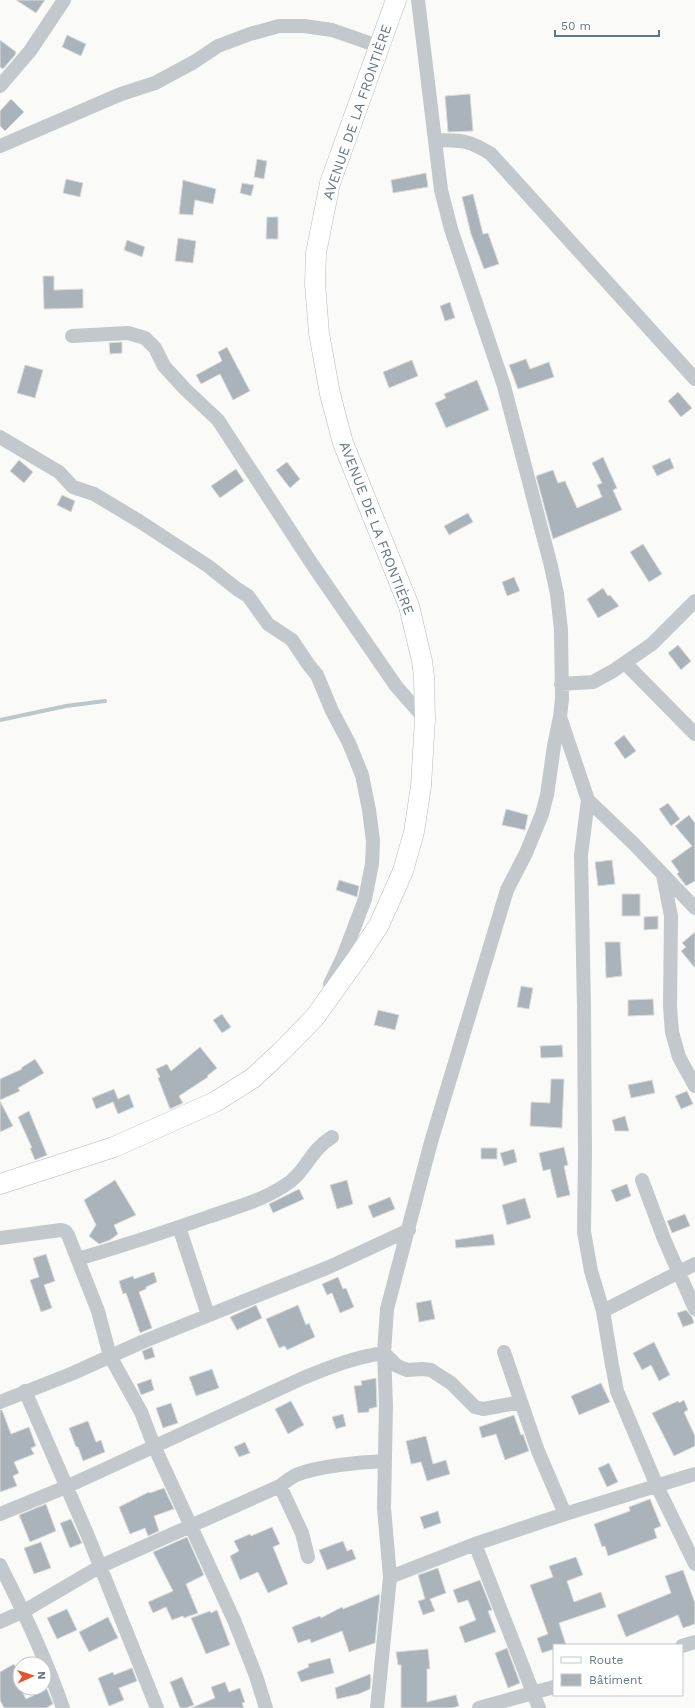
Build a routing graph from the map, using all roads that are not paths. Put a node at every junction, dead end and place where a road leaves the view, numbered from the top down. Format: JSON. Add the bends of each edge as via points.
{"nodes":[{"id":1,"x":64,"y":0,"type":"edge"},
{"id":2,"x":396,"y":0,"type":"edge"},
{"id":3,"x":418,"y":0,"type":"edge"},
{"id":4,"x":378,"y":46,"type":"junction"},
{"id":5,"x":0,"y":86,"type":"edge"},
{"id":6,"x":435,"y":140,"type":"junction"},
{"id":7,"x":0,"y":146,"type":"edge"},
{"id":8,"x":72,"y":336,"type":"dead end"},
{"id":9,"x":695,"y":379,"type":"edge"},
{"id":10,"x":0,"y":437,"type":"edge"},
{"id":11,"x":695,"y":601,"type":"edge"},
{"id":12,"x":626,"y":663,"type":"junction"},
{"id":13,"x":561,"y":684,"type":"junction"},
{"id":14,"x":560,"y":717,"type":"junction"},
{"id":15,"x":426,"y":720,"type":"junction"},
{"id":16,"x":695,"y":734,"type":"edge"},
{"id":17,"x":588,"y":800,"type":"junction"},
{"id":18,"x":663,"y":875,"type":"junction"},
{"id":19,"x":695,"y":908,"type":"edge"},
{"id":20,"x":315,"y":1017,"type":"junction"},
{"id":21,"x":695,"y":1086,"type":"edge"},
{"id":22,"x":332,"y":1137,"type":"dead end"},
{"id":23,"x":642,"y":1180,"type":"dead end"},
{"id":24,"x":0,"y":1184,"type":"edge"},
{"id":25,"x":179,"y":1227,"type":"junction"},
{"id":26,"x":408,"y":1230,"type":"junction"},
{"id":27,"x":0,"y":1238,"type":"edge"},
{"id":28,"x":78,"y":1259,"type":"junction"},
{"id":29,"x":695,"y":1264,"type":"edge"},
{"id":30,"x":679,"y":1272,"type":"junction"},
{"id":31,"x":695,"y":1309,"type":"edge"},
{"id":32,"x":603,"y":1311,"type":"junction"},
{"id":33,"x":208,"y":1316,"type":"junction"},
{"id":34,"x":504,"y":1352,"type":"dead end"},
{"id":35,"x":384,"y":1353,"type":"junction"},
{"id":36,"x":110,"y":1356,"type":"junction"},
{"id":37,"x":26,"y":1391,"type":"junction"},
{"id":38,"x":0,"y":1402,"type":"edge"},
{"id":39,"x":521,"y":1402,"type":"junction"},
{"id":40,"x":154,"y":1446,"type":"junction"},
{"id":41,"x":385,"y":1461,"type":"junction"},
{"id":42,"x":695,"y":1474,"type":"edge"},
{"id":43,"x":280,"y":1486,"type":"junction"},
{"id":44,"x":657,"y":1486,"type":"junction"},
{"id":45,"x":66,"y":1487,"type":"junction"},
{"id":46,"x":0,"y":1514,"type":"edge"},
{"id":47,"x":565,"y":1514,"type":"junction"},
{"id":48,"x":190,"y":1525,"type":"junction"},
{"id":49,"x":475,"y":1544,"type":"junction"},
{"id":50,"x":308,"y":1557,"type":"dead end"},
{"id":51,"x":695,"y":1564,"type":"edge"},
{"id":52,"x":0,"y":1565,"type":"edge"},
{"id":53,"x":101,"y":1566,"type":"junction"},
{"id":54,"x":390,"y":1577,"type":"junction"},
{"id":55,"x":24,"y":1611,"type":"junction"},
{"id":56,"x":0,"y":1622,"type":"edge"},
{"id":57,"x":695,"y":1642,"type":"edge"},
{"id":58,"x":683,"y":1646,"type":"edge"},
{"id":59,"x":553,"y":1687,"type":"edge"},
{"id":60,"x":533,"y":1694,"type":"junction"},
{"id":61,"x":63,"y":1708,"type":"edge"},
{"id":62,"x":157,"y":1708,"type":"edge"},
{"id":63,"x":266,"y":1708,"type":"edge"},
{"id":64,"x":377,"y":1708,"type":"edge"},
{"id":65,"x":479,"y":1708,"type":"edge"},
{"id":66,"x":539,"y":1708,"type":"edge"}],
"edges":[{"from":1,"to":5,"type":"street","via":[[30,50]]},
{"from":2,"to":4,"type":"street","name":"AVENUE DE LA FRONTIÈRE"},
{"from":3,"to":6,"type":"street"},
{"from":4,"to":7,"type":"street","via":[[332,30],[280,26],[218,46],[155,83],[121,94]]},
{"from":4,"to":15,"type":"street","name":"AVENUE DE LA FRONTIÈRE","via":[[330,183],[316,253],[315,284],[319,333],[330,394],[343,443],[408,606],[422,661]]},
{"from":6,"to":9,"type":"street","via":[[461,140],[476,144],[491,154]]},
{"from":6,"to":13,"type":"street","via":[[441,190],[451,229],[504,386],[552,566],[561,630]]},
{"from":8,"to":15,"type":"street","via":[[128,333],[145,338],[164,366],[218,420],[396,686]]},
{"from":10,"to":20,"type":"street","via":[[59,472],[73,487],[94,494],[139,521],[208,566],[248,596],[268,624],[292,640],[321,682],[362,775],[373,841],[372,864],[365,899],[343,957]]},
{"from":11,"to":12,"type":"street","via":[[652,644]]},
{"from":12,"to":13,"type":"street","via":[[593,682]]},
{"from":12,"to":16,"type":"street"},
{"from":13,"to":14,"type":"street"},
{"from":14,"to":17,"type":"street"},
{"from":14,"to":26,"type":"street","via":[[542,814],[507,890],[431,1142]]},
{"from":15,"to":20,"type":"street","name":"AVENUE DE LA FRONTIÈRE","via":[[421,786],[414,832],[403,871],[379,925]]},
{"from":17,"to":18,"type":"street"},
{"from":17,"to":32,"type":"street","via":[[581,855],[584,1232],[591,1271]]},
{"from":18,"to":19,"type":"street"},
{"from":18,"to":21,"type":"street","via":[[671,916],[672,1032],[679,1057]]},
{"from":20,"to":24,"type":"street","name":"AVENUE DE LA FRONTIÈRE","via":[[253,1078],[215,1102],[114,1147]]},
{"from":22,"to":25,"type":"street","via":[[316,1149],[299,1176],[284,1186],[251,1203]]},
{"from":23,"to":30,"type":"street"},
{"from":25,"to":28,"type":"street"},
{"from":25,"to":33,"type":"street"},
{"from":26,"to":33,"type":"street","via":[[329,1267]]},
{"from":26,"to":35,"type":"street","via":[[387,1309]]},
{"from":27,"to":28,"type":"street","via":[[65,1231]]},
{"from":28,"to":36,"type":"street","via":[[98,1311]]},
{"from":29,"to":30,"type":"street"},
{"from":30,"to":31,"type":"street"},
{"from":30,"to":32,"type":"street"},
{"from":32,"to":44,"type":"street","via":[[617,1391]]},
{"from":33,"to":36,"type":"street"},
{"from":34,"to":39,"type":"street"},
{"from":35,"to":39,"type":"street","via":[[397,1366],[407,1370],[431,1370],[451,1383],[475,1407],[483,1409]]},
{"from":35,"to":40,"type":"street","via":[[341,1362]]},
{"from":35,"to":41,"type":"street"},
{"from":36,"to":37,"type":"street"},
{"from":36,"to":40,"type":"street","via":[[141,1412]]},
{"from":37,"to":38,"type":"street"},
{"from":37,"to":45,"type":"street"},
{"from":39,"to":47,"type":"street","via":[[540,1456]]},
{"from":40,"to":45,"type":"street"},
{"from":40,"to":48,"type":"street"},
{"from":41,"to":43,"type":"street","via":[[316,1470],[295,1476]]},
{"from":41,"to":54,"type":"street","via":[[384,1508]]},
{"from":42,"to":44,"type":"street"},
{"from":43,"to":48,"type":"street"},
{"from":43,"to":50,"type":"street","via":[[302,1533]]},
{"from":44,"to":47,"type":"street"},
{"from":44,"to":51,"type":"street"},
{"from":45,"to":46,"type":"street"},
{"from":45,"to":53,"type":"street"},
{"from":47,"to":49,"type":"street"},
{"from":48,"to":53,"type":"street"},
{"from":48,"to":63,"type":"street","via":[[234,1620]]},
{"from":49,"to":54,"type":"street"},
{"from":49,"to":60,"type":"street"},
{"from":52,"to":55,"type":"street"},
{"from":53,"to":55,"type":"street"},
{"from":53,"to":62,"type":"street"},
{"from":54,"to":64,"type":"street"},
{"from":55,"to":56,"type":"street"},
{"from":55,"to":61,"type":"street"},
{"from":57,"to":58,"type":"street"},
{"from":59,"to":60,"type":"street"},
{"from":60,"to":65,"type":"street"},
{"from":60,"to":66,"type":"street"}]}
